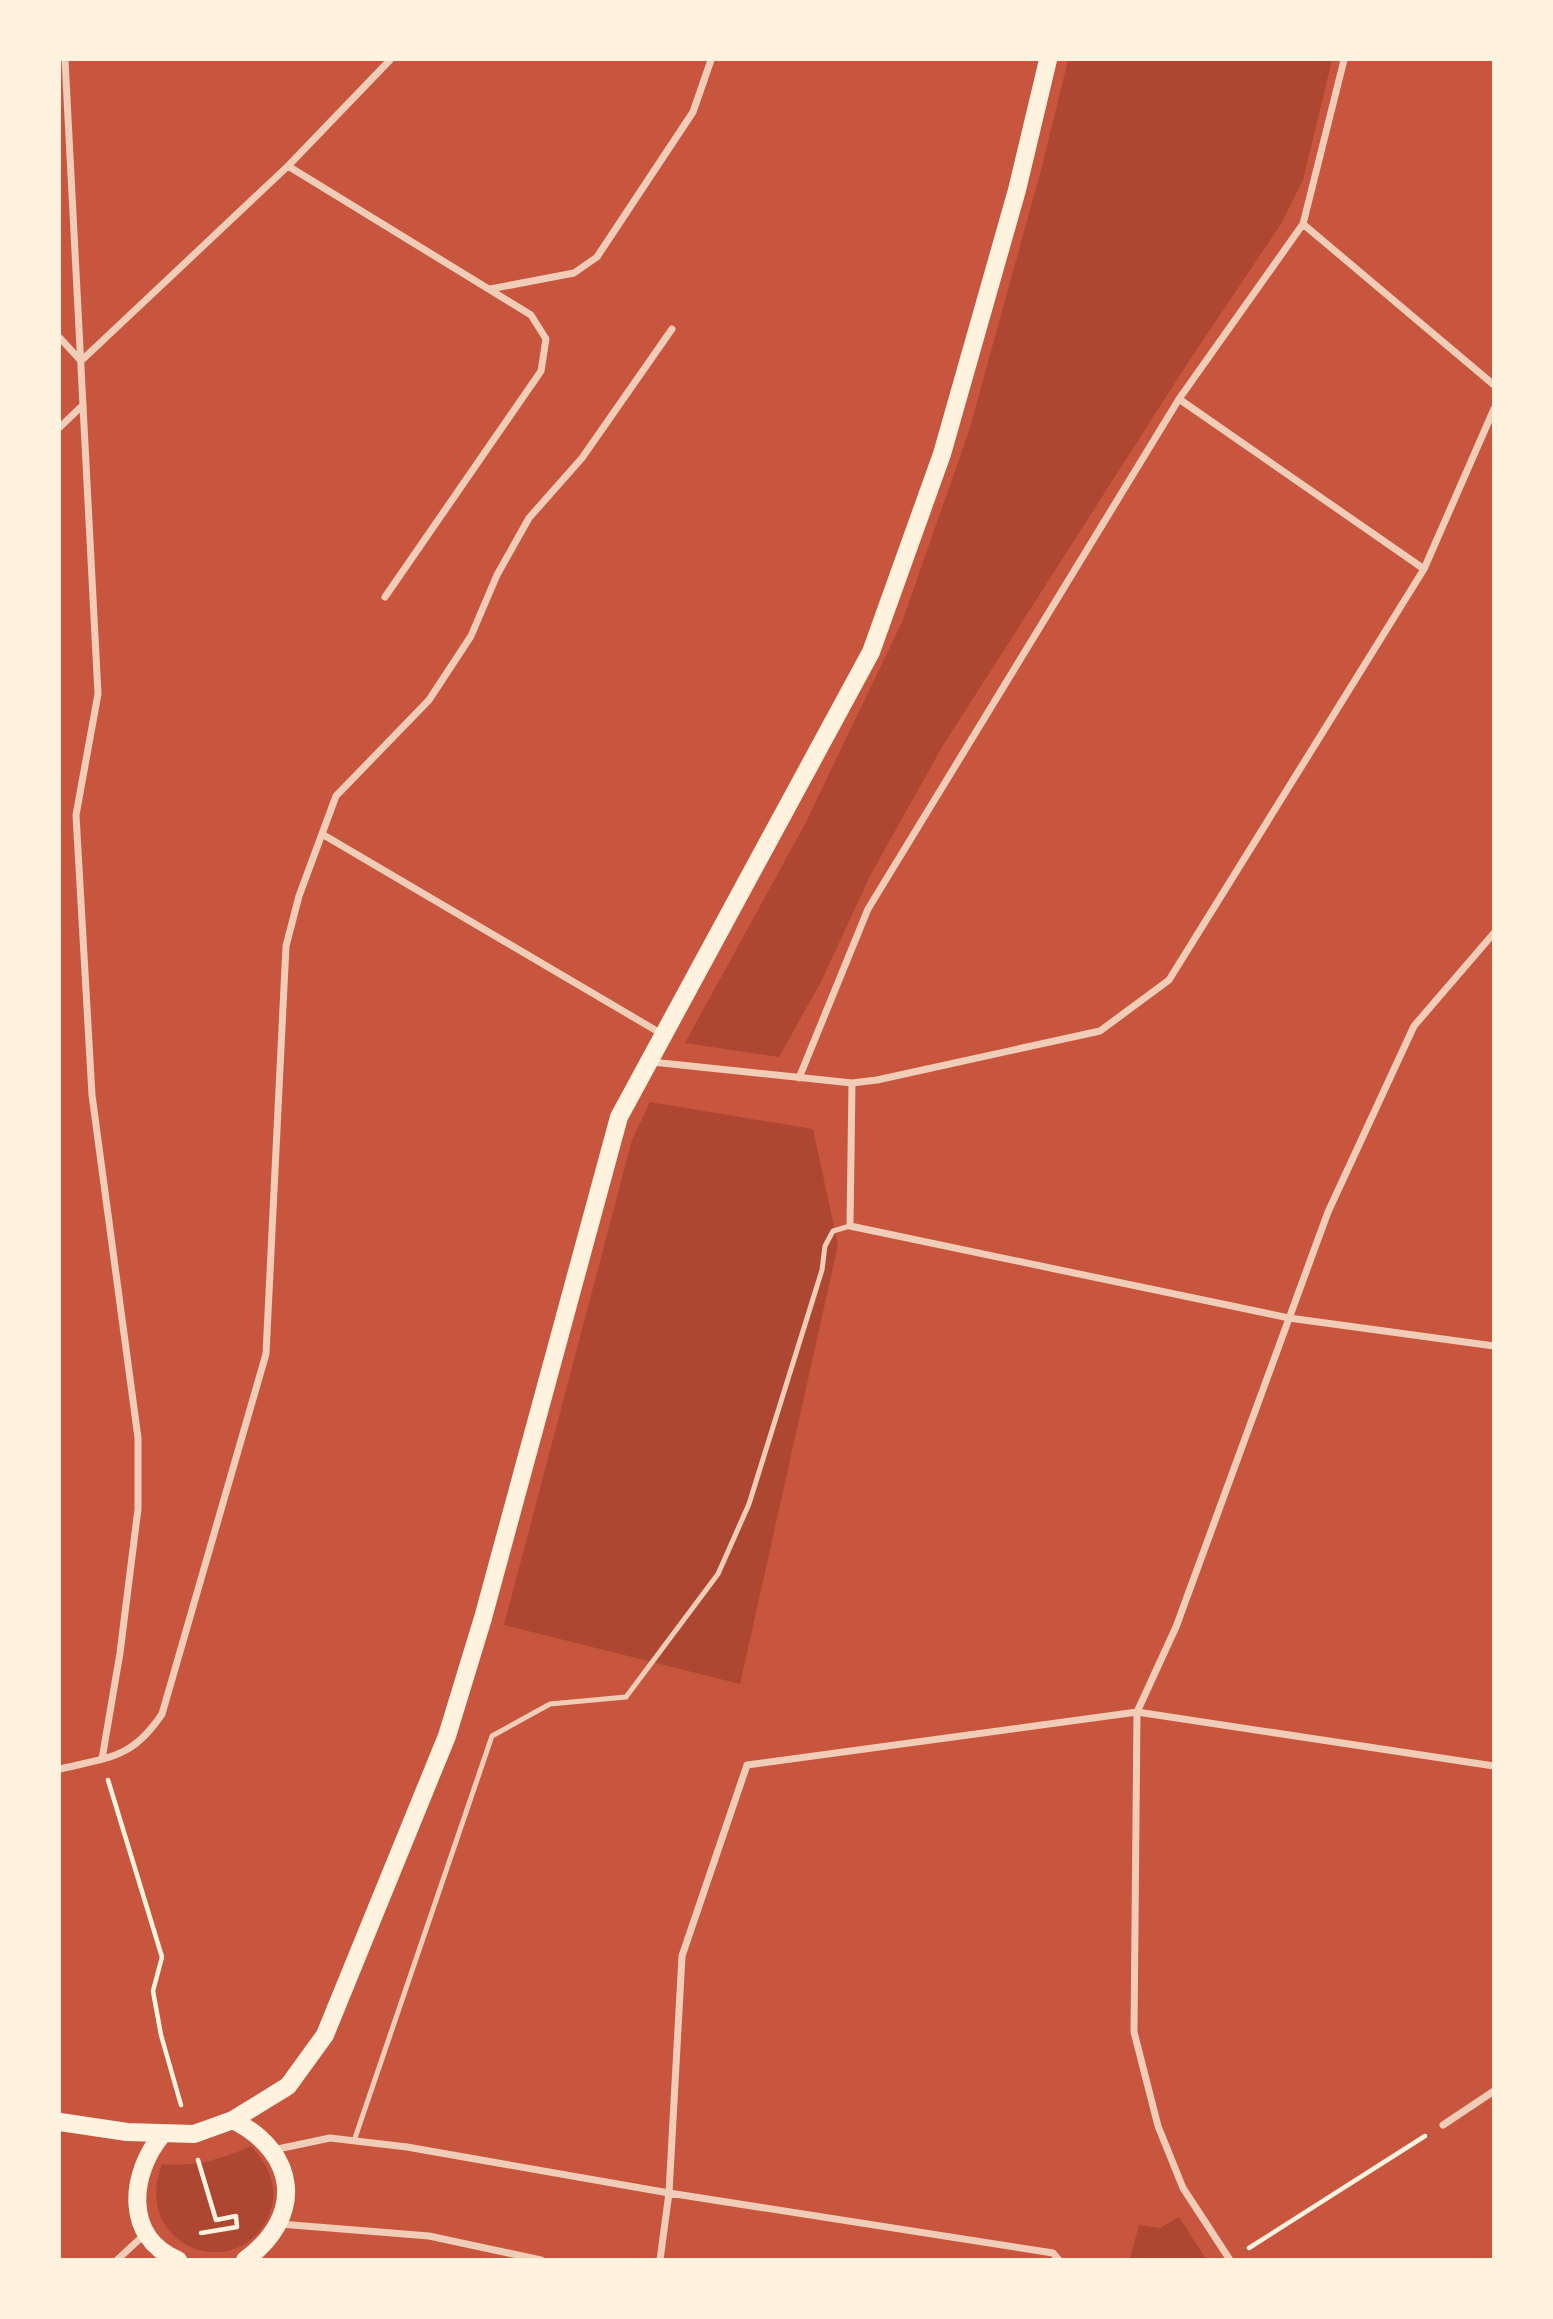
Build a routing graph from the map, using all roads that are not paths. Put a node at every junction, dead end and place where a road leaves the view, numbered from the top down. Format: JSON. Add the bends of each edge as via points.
{"nodes":[{"id":1,"x":65,"y":60,"type":"edge"},
{"id":2,"x":390,"y":60,"type":"edge"},
{"id":3,"x":710,"y":60,"type":"edge"},
{"id":4,"x":1048,"y":60,"type":"edge"},
{"id":5,"x":1344,"y":60,"type":"edge"},
{"id":6,"x":288,"y":166,"type":"junction"},
{"id":7,"x":1303,"y":225,"type":"junction"},
{"id":8,"x":490,"y":289,"type":"junction"},
{"id":9,"x":672,"y":329,"type":"dead end"},
{"id":10,"x":60,"y":338,"type":"edge"},
{"id":11,"x":81,"y":361,"type":"junction"},
{"id":12,"x":1493,"y":385,"type":"edge"},
{"id":13,"x":1179,"y":399,"type":"junction"},
{"id":14,"x":83,"y":405,"type":"junction"},
{"id":15,"x":1493,"y":409,"type":"edge"},
{"id":16,"x":60,"y":427,"type":"edge"},
{"id":17,"x":1490,"y":428,"type":"edge"},
{"id":18,"x":1424,"y":569,"type":"junction"},
{"id":19,"x":386,"y":597,"type":"dead end"},
{"id":20,"x":322,"y":834,"type":"junction"},
{"id":21,"x":1493,"y":933,"type":"edge"},
{"id":22,"x":663,"y":1035,"type":"junction"},
{"id":23,"x":648,"y":1061,"type":"junction"},
{"id":24,"x":799,"y":1077,"type":"junction"},
{"id":25,"x":852,"y":1083,"type":"junction"},
{"id":26,"x":850,"y":1226,"type":"junction"},
{"id":27,"x":1289,"y":1318,"type":"junction"},
{"id":28,"x":1493,"y":1346,"type":"edge"},
{"id":29,"x":1137,"y":1712,"type":"junction"},
{"id":30,"x":102,"y":1759,"type":"junction"},
{"id":31,"x":1493,"y":1766,"type":"edge"},
{"id":32,"x":60,"y":1769,"type":"edge"},
{"id":33,"x":1493,"y":2091,"type":"edge"},
{"id":34,"x":233,"y":2120,"type":"junction"},
{"id":35,"x":60,"y":2122,"type":"edge"},
{"id":36,"x":1443,"y":2125,"type":"road end"},
{"id":37,"x":162,"y":2135,"type":"junction"},
{"id":38,"x":354,"y":2141,"type":"junction"},
{"id":39,"x":273,"y":2150,"type":"junction"},
{"id":40,"x":669,"y":2193,"type":"junction"},
{"id":41,"x":280,"y":2224,"type":"junction"},
{"id":42,"x":148,"y":2232,"type":"junction"},
{"id":43,"x":117,"y":2259,"type":"edge"},
{"id":44,"x":178,"y":2259,"type":"edge"},
{"id":45,"x":245,"y":2259,"type":"edge"},
{"id":46,"x":541,"y":2259,"type":"edge"},
{"id":47,"x":660,"y":2259,"type":"edge"},
{"id":48,"x":1059,"y":2259,"type":"edge"},
{"id":49,"x":1230,"y":2259,"type":"edge"}],
"edges":[{"from":1,"to":11,"type":"street"},
{"from":2,"to":6,"type":"street"},
{"from":3,"to":8,"type":"street","via":[[693,112],[597,257],[574,273]]},
{"from":4,"to":22,"type":"main road","via":[[1017,190],[943,454],[871,652]]},
{"from":5,"to":7,"type":"street"},
{"from":6,"to":8,"type":"street"},
{"from":6,"to":11,"type":"street"},
{"from":7,"to":12,"type":"street"},
{"from":7,"to":13,"type":"street"},
{"from":8,"to":19,"type":"street","via":[[531,315],[546,339],[541,371]]},
{"from":9,"to":20,"type":"street","via":[[582,458],[529,518],[497,575],[471,636],[429,700],[336,796]]},
{"from":10,"to":11,"type":"street"},
{"from":11,"to":14,"type":"street"},
{"from":13,"to":18,"type":"street"},
{"from":13,"to":24,"type":"street","via":[[867,909]]},
{"from":14,"to":16,"type":"street"},
{"from":14,"to":30,"type":"street","via":[[98,694],[76,815],[78,855],[92,1095],[138,1438],[138,1509]]},
{"from":15,"to":17,"type":"street"},
{"from":17,"to":18,"type":"street"},
{"from":18,"to":25,"type":"street","via":[[1169,980],[1100,1031]]},
{"from":20,"to":22,"type":"street"},
{"from":20,"to":30,"type":"street","via":[[286,946],[266,1354],[162,1714],[146,1738],[120,1755]]},
{"from":21,"to":27,"type":"street","via":[[1414,1026],[1328,1212]]},
{"from":22,"to":23,"type":"main road"},
{"from":23,"to":24,"type":"street"},
{"from":23,"to":34,"type":"main road","via":[[619,1117],[447,1736],[326,2035],[288,2086]]},
{"from":24,"to":25,"type":"street"},
{"from":25,"to":26,"type":"street"},
{"from":26,"to":27,"type":"street"},
{"from":26,"to":38,"type":"lane","via":[[833,1231],[825,1246],[822,1270],[749,1504],[718,1574],[626,1697],[550,1704],[492,1736]]},
{"from":27,"to":28,"type":"street"},
{"from":27,"to":29,"type":"street","via":[[1176,1627]]},
{"from":29,"to":31,"type":"street"},
{"from":29,"to":40,"type":"street","via":[[747,1765],[682,1956]]},
{"from":29,"to":49,"type":"street","via":[[1134,2032],[1158,2126],[1183,2188]]},
{"from":30,"to":32,"type":"street"},
{"from":33,"to":36,"type":"street"},
{"from":34,"to":37,"type":"main road","via":[[194,2134]]},
{"from":34,"to":39,"type":"main road","via":[[255,2132]]},
{"from":35,"to":37,"type":"main road"},
{"from":37,"to":42,"type":"main road","via":[[147,2153],[138,2175],[136,2199]]},
{"from":38,"to":39,"type":"street","via":[[330,2138]]},
{"from":38,"to":40,"type":"street"},
{"from":39,"to":41,"type":"main road","via":[[284,2173],[286,2199]]},
{"from":40,"to":47,"type":"street"},
{"from":40,"to":48,"type":"street","via":[[1053,2253]]},
{"from":41,"to":45,"type":"main road","via":[[265,2245]]},
{"from":41,"to":46,"type":"street","via":[[429,2236]]},
{"from":42,"to":43,"type":"street"},
{"from":42,"to":44,"type":"main road"}]}
